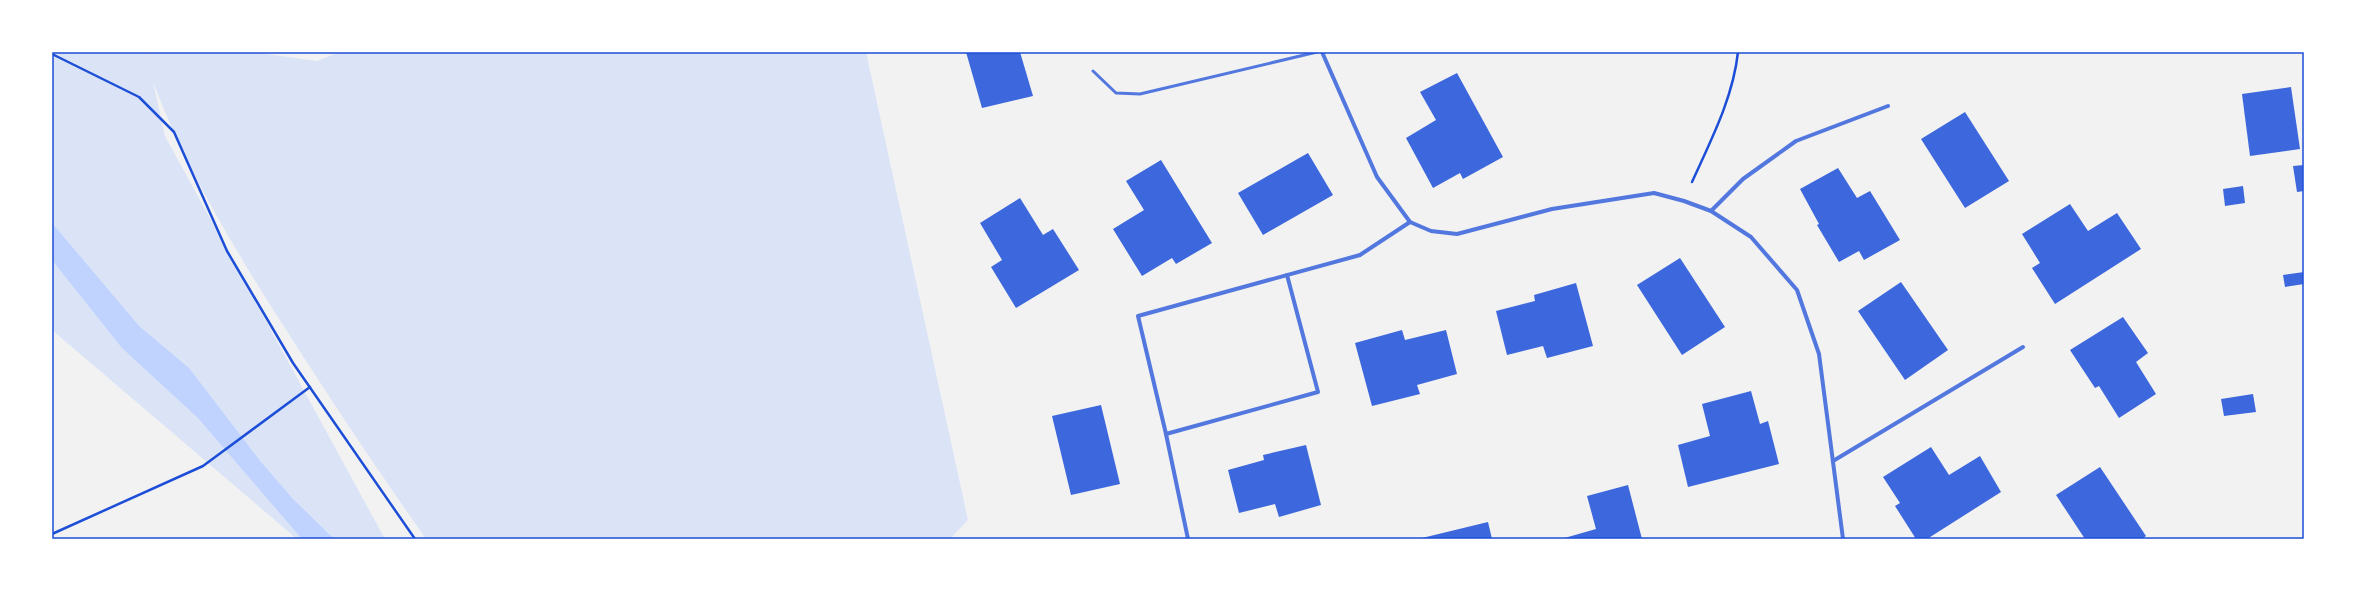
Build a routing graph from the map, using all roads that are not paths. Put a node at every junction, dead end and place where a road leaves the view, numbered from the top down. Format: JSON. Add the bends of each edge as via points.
{"nodes":[{"id":1,"x":1317,"y":52,"type":"edge"},
{"id":2,"x":1322,"y":52,"type":"edge"},
{"id":3,"x":1093,"y":71,"type":"dead end"},
{"id":4,"x":1888,"y":106,"type":"dead end"},
{"id":5,"x":1711,"y":211,"type":"junction"},
{"id":6,"x":1410,"y":222,"type":"junction"},
{"id":7,"x":1287,"y":275,"type":"junction"},
{"id":8,"x":2023,"y":347,"type":"dead end"},
{"id":9,"x":1166,"y":434,"type":"junction"},
{"id":10,"x":1833,"y":461,"type":"junction"},
{"id":11,"x":1188,"y":539,"type":"edge"},
{"id":12,"x":1843,"y":539,"type":"edge"}],
"edges":[{"from":1,"to":3,"type":"lane","via":[[1140,94],[1116,93]]},
{"from":2,"to":6,"type":"street","via":[[1377,177]]},
{"from":4,"to":5,"type":"street","via":[[1796,141],[1743,179]]},
{"from":5,"to":6,"type":"street","via":[[1654,193],[1552,209],[1457,234],[1431,231]]},
{"from":5,"to":10,"type":"street","via":[[1751,237],[1797,290],[1819,354]]},
{"from":6,"to":7,"type":"street","via":[[1360,255]]},
{"from":7,"to":9,"type":"street","via":[[1138,316]]},
{"from":7,"to":9,"type":"street","via":[[1318,392]]},
{"from":8,"to":10,"type":"street"},
{"from":9,"to":11,"type":"street"},
{"from":10,"to":12,"type":"street"}]}
